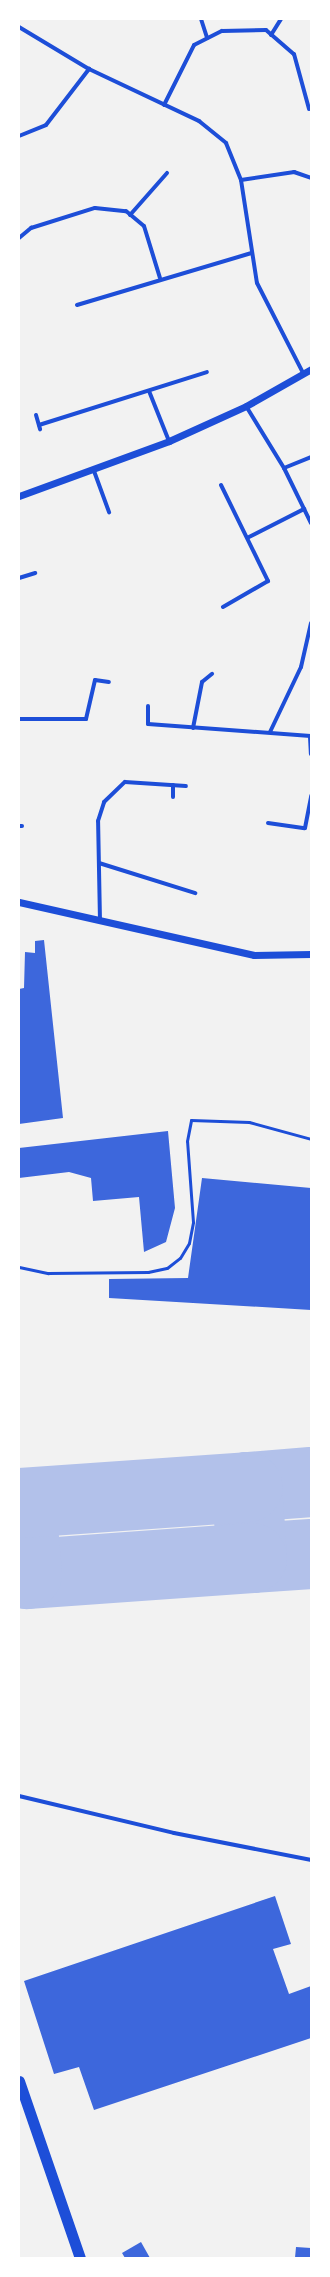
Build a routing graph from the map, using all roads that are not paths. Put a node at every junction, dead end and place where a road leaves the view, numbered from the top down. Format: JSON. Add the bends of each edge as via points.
{"nodes":[{"id":1,"x":201,"y":19,"type":"edge"},
{"id":2,"x":281,"y":19,"type":"edge"},
{"id":3,"x":19,"y":27,"type":"edge"},
{"id":4,"x":271,"y":35,"type":"junction"},
{"id":5,"x":207,"y":38,"type":"junction"},
{"id":6,"x":89,"y":69,"type":"junction"},
{"id":7,"x":164,"y":105,"type":"junction"},
{"id":8,"x":309,"y":109,"type":"dead end"},
{"id":9,"x":19,"y":136,"type":"edge"},
{"id":10,"x":167,"y":173,"type":"dead end"},
{"id":11,"x":311,"y":178,"type":"edge"},
{"id":12,"x":241,"y":180,"type":"junction"},
{"id":13,"x":130,"y":215,"type":"junction"},
{"id":14,"x":19,"y":238,"type":"edge"},
{"id":15,"x":251,"y":253,"type":"junction"},
{"id":16,"x":160,"y":278,"type":"junction"},
{"id":17,"x":77,"y":305,"type":"dead end"},
{"id":18,"x":311,"y":369,"type":"edge"},
{"id":19,"x":207,"y":372,"type":"dead end"},
{"id":20,"x":303,"y":373,"type":"junction"},
{"id":21,"x":149,"y":391,"type":"junction"},
{"id":22,"x":246,"y":406,"type":"junction"},
{"id":23,"x":36,"y":415,"type":"dead end"},
{"id":24,"x":169,"y":441,"type":"junction"},
{"id":25,"x":311,"y":458,"type":"edge"},
{"id":26,"x":284,"y":468,"type":"junction"},
{"id":27,"x":94,"y":471,"type":"junction"},
{"id":28,"x":221,"y":485,"type":"dead end"},
{"id":29,"x":19,"y":496,"type":"edge"},
{"id":30,"x":304,"y":509,"type":"junction"},
{"id":31,"x":109,"y":512,"type":"dead end"},
{"id":32,"x":311,"y":523,"type":"edge"},
{"id":33,"x":249,"y":536,"type":"junction"},
{"id":34,"x":35,"y":573,"type":"dead end"},
{"id":35,"x":19,"y":578,"type":"edge"},
{"id":36,"x":223,"y":607,"type":"dead end"},
{"id":37,"x":311,"y":623,"type":"edge"},
{"id":38,"x":309,"y":644,"type":"edge"},
{"id":39,"x":212,"y":674,"type":"dead end"},
{"id":40,"x":109,"y":682,"type":"dead end"},
{"id":41,"x":148,"y":706,"type":"dead end"},
{"id":42,"x":19,"y":719,"type":"edge"},
{"id":43,"x":193,"y":728,"type":"junction"},
{"id":44,"x":270,"y":732,"type":"junction"},
{"id":45,"x":310,"y":736,"type":"edge"},
{"id":46,"x":311,"y":754,"type":"edge"},
{"id":47,"x":173,"y":785,"type":"junction"},
{"id":48,"x":186,"y":786,"type":"dead end"},
{"id":49,"x":311,"y":796,"type":"edge"},
{"id":50,"x":173,"y":797,"type":"dead end"},
{"id":51,"x":268,"y":823,"type":"dead end"},
{"id":52,"x":99,"y":862,"type":"junction"},
{"id":53,"x":195,"y":893,"type":"dead end"},
{"id":54,"x":19,"y":902,"type":"edge"},
{"id":55,"x":100,"y":921,"type":"junction"},
{"id":56,"x":311,"y":954,"type":"edge"},
{"id":57,"x":311,"y":1139,"type":"edge"},
{"id":58,"x":19,"y":1267,"type":"edge"},
{"id":59,"x":19,"y":1796,"type":"edge"},
{"id":60,"x":311,"y":1860,"type":"edge"},
{"id":61,"x":19,"y":2081,"type":"edge"},
{"id":62,"x":80,"y":2258,"type":"edge"}],
"edges":[{"from":1,"to":5,"type":"street"},
{"from":2,"to":4,"type":"street"},
{"from":3,"to":6,"type":"street"},
{"from":4,"to":5,"type":"street","via":[[266,30],[222,31]]},
{"from":4,"to":8,"type":"street","via":[[294,54]]},
{"from":5,"to":7,"type":"street","via":[[194,45]]},
{"from":6,"to":7,"type":"street"},
{"from":6,"to":9,"type":"street","via":[[46,125]]},
{"from":7,"to":12,"type":"street","via":[[215,133],[229,150]]},
{"from":10,"to":13,"type":"street"},
{"from":11,"to":12,"type":"street","via":[[294,172]]},
{"from":12,"to":15,"type":"street"},
{"from":13,"to":14,"type":"street","via":[[95,208],[31,228]]},
{"from":13,"to":16,"type":"street","via":[[144,226]]},
{"from":15,"to":16,"type":"street"},
{"from":15,"to":20,"type":"street","via":[[266,305]]},
{"from":16,"to":17,"type":"street"},
{"from":18,"to":20,"type":"street"},
{"from":19,"to":21,"type":"street"},
{"from":20,"to":22,"type":"street"},
{"from":21,"to":23,"type":"street","via":[[40,427]]},
{"from":21,"to":24,"type":"street"},
{"from":22,"to":24,"type":"street"},
{"from":22,"to":26,"type":"street"},
{"from":24,"to":27,"type":"street"},
{"from":25,"to":26,"type":"street"},
{"from":26,"to":30,"type":"street"},
{"from":27,"to":29,"type":"street"},
{"from":27,"to":31,"type":"street"},
{"from":28,"to":33,"type":"street"},
{"from":30,"to":32,"type":"street"},
{"from":30,"to":33,"type":"street"},
{"from":33,"to":36,"type":"street","via":[[268,581]]},
{"from":34,"to":35,"type":"street"},
{"from":37,"to":38,"type":"street"},
{"from":38,"to":44,"type":"street","via":[[301,667]]},
{"from":39,"to":43,"type":"street","via":[[202,682]]},
{"from":40,"to":42,"type":"street","via":[[95,680],[86,719]]},
{"from":41,"to":43,"type":"street","via":[[147,725]]},
{"from":43,"to":44,"type":"street"},
{"from":44,"to":45,"type":"street"},
{"from":45,"to":46,"type":"street"},
{"from":47,"to":48,"type":"street"},
{"from":47,"to":50,"type":"street"},
{"from":47,"to":52,"type":"street","via":[[125,782],[104,802],[98,821]]},
{"from":49,"to":51,"type":"street","via":[[305,828]]},
{"from":52,"to":53,"type":"street"},
{"from":52,"to":55,"type":"street"},
{"from":54,"to":55,"type":"street"},
{"from":55,"to":56,"type":"street","via":[[254,955]]},
{"from":57,"to":58,"type":"lane","via":[[249,1122],[191,1120],[186,1141],[193,1222],[189,1244],[180,1258],[167,1268],[148,1272],[48,1273]]},
{"from":59,"to":60,"type":"street","via":[[174,1833]]},
{"from":61,"to":62,"type":"highway"}]}
